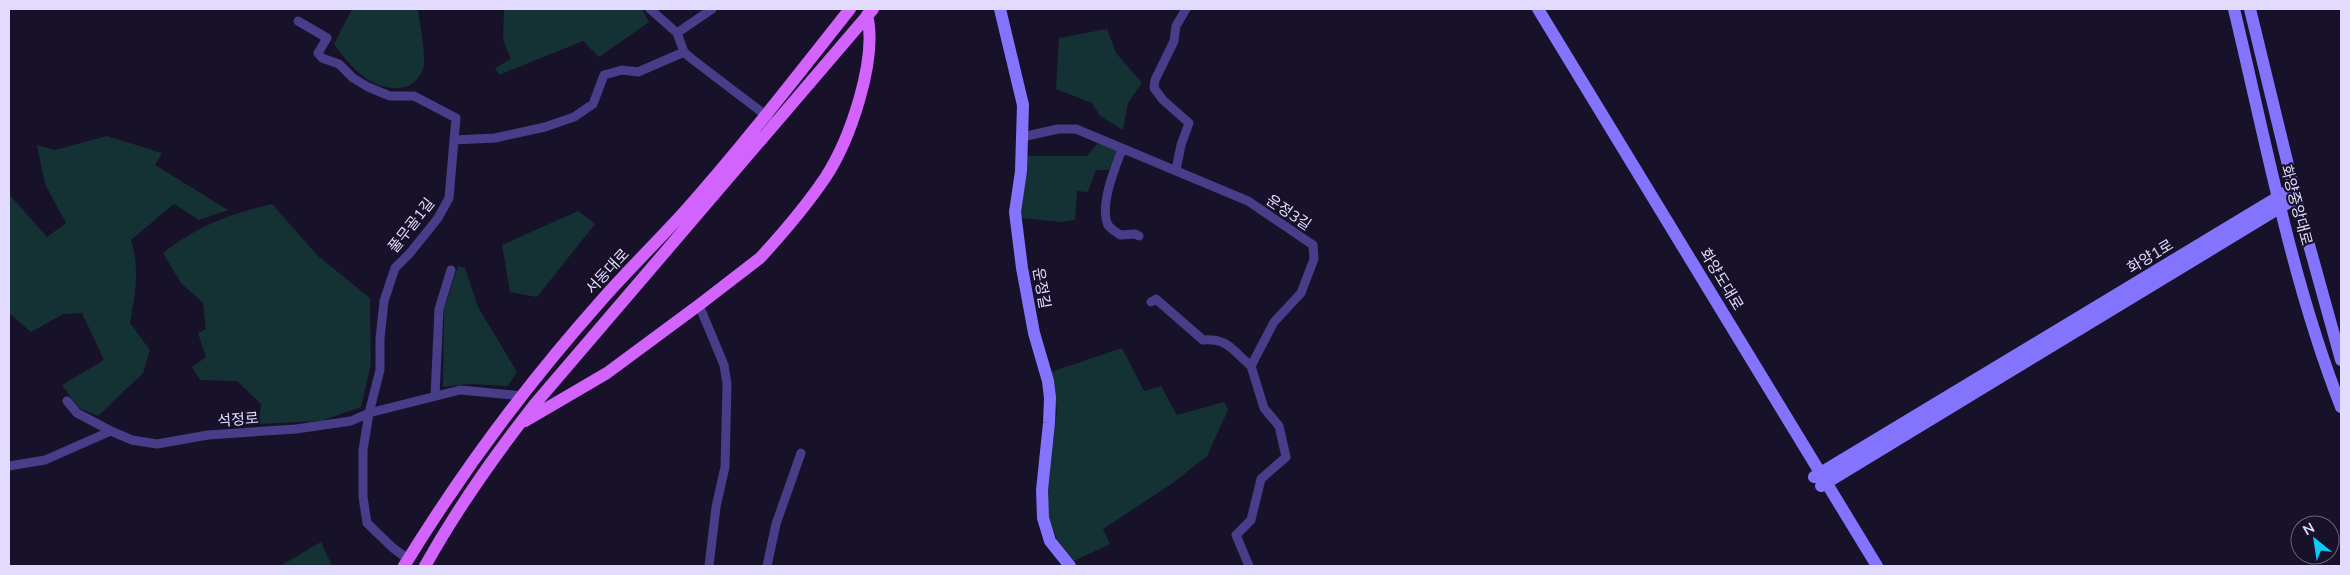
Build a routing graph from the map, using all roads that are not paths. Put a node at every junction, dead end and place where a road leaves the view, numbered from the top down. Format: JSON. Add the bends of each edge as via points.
{"nodes":[{"id":1,"x":650,"y":9,"type":"edge"},
{"id":2,"x":712,"y":9,"type":"edge"},
{"id":3,"x":850,"y":9,"type":"edge"},
{"id":4,"x":1000,"y":9,"type":"edge"},
{"id":5,"x":1186,"y":9,"type":"edge"},
{"id":6,"x":1532,"y":9,"type":"edge"},
{"id":7,"x":1538,"y":9,"type":"edge"},
{"id":8,"x":2234,"y":9,"type":"edge"},
{"id":9,"x":2250,"y":9,"type":"edge"},
{"id":10,"x":870,"y":12,"type":"edge"},
{"id":11,"x":298,"y":21,"type":"dead end"},
{"id":12,"x":677,"y":33,"type":"junction"},
{"id":13,"x":684,"y":52,"type":"junction"},
{"id":14,"x":771,"y":120,"type":"junction"},
{"id":15,"x":1022,"y":137,"type":"junction"},
{"id":16,"x":454,"y":140,"type":"junction"},
{"id":17,"x":1122,"y":149,"type":"junction"},
{"id":18,"x":1176,"y":170,"type":"junction"},
{"id":19,"x":2295,"y":193,"type":"junction"},
{"id":20,"x":2278,"y":202,"type":"junction"},
{"id":21,"x":1139,"y":236,"type":"dead end"},
{"id":22,"x":451,"y":270,"type":"dead end"},
{"id":23,"x":1151,"y":302,"type":"dead end"},
{"id":24,"x":700,"y":306,"type":"junction"},
{"id":25,"x":2341,"y":360,"type":"edge"},
{"id":26,"x":1251,"y":366,"type":"junction"},
{"id":27,"x":435,"y":396,"type":"junction"},
{"id":28,"x":523,"y":396,"type":"junction"},
{"id":29,"x":67,"y":401,"type":"dead end"},
{"id":30,"x":2341,"y":407,"type":"edge"},
{"id":31,"x":369,"y":414,"type":"junction"},
{"id":32,"x":519,"y":425,"type":"junction"},
{"id":33,"x":111,"y":431,"type":"junction"},
{"id":34,"x":802,"y":453,"type":"dead end"},
{"id":35,"x":9,"y":466,"type":"edge"},
{"id":36,"x":1821,"y":480,"type":"junction"},
{"id":37,"x":406,"y":563,"type":"edge"},
{"id":38,"x":424,"y":566,"type":"edge"},
{"id":39,"x":709,"y":566,"type":"edge"},
{"id":40,"x":767,"y":566,"type":"edge"},
{"id":41,"x":1070,"y":566,"type":"edge"},
{"id":42,"x":1249,"y":566,"type":"edge"},
{"id":43,"x":1868,"y":566,"type":"edge"},
{"id":44,"x":1877,"y":566,"type":"edge"}],
"edges":[{"from":1,"to":12,"type":"street"},
{"from":2,"to":12,"type":"street"},
{"from":3,"to":14,"type":"main road","name":"서동대로"},
{"from":4,"to":15,"type":"street","name":"운정길","via":[[1023,105]]},
{"from":5,"to":18,"type":"street","via":[[1176,26],[1174,41],[1154,88],[1189,123]]},
{"from":6,"to":36,"type":"street","name":"화양도대로"},
{"from":7,"to":36,"type":"street","name":"화양도대로"},
{"from":8,"to":20,"type":"street","name":"화양중앙대로"},
{"from":9,"to":19,"type":"street","name":"화양중앙대로"},
{"from":10,"to":14,"type":"main road","name":"서동대로"},
{"from":10,"to":24,"type":"main road","name":"서동대로","via":[[870,48],[864,84],[825,177],[760,258]]},
{"from":11,"to":16,"type":"street","name":"풀무골1길","via":[[327,38],[318,53],[338,64],[353,78],[390,96],[414,96],[456,118]]},
{"from":12,"to":13,"type":"street"},
{"from":13,"to":14,"type":"street"},
{"from":13,"to":16,"type":"street","via":[[638,72],[622,70],[604,75],[593,104],[574,116],[545,127],[495,138]]},
{"from":14,"to":28,"type":"main road","name":"서동대로","via":[[599,303]]},
{"from":14,"to":32,"type":"main road","name":"서동대로","via":[[737,166]]},
{"from":15,"to":17,"type":"street","name":"운정3길","via":[[1058,129],[1076,129]]},
{"from":15,"to":41,"type":"street","name":"운정길","via":[[1015,212],[1030,314],[1050,398],[1042,490],[1043,518],[1050,541]]},
{"from":16,"to":31,"type":"street","name":"풀무골1길","via":[[449,198],[438,218],[395,268],[384,301],[380,370]]},
{"from":17,"to":18,"type":"street","name":"운정3길"},
{"from":17,"to":21,"type":"street","via":[[1108,189],[1106,216],[1109,227],[1120,235]]},
{"from":18,"to":26,"type":"street","name":"운정3길","via":[[1248,201],[1313,245],[1314,259],[1301,293],[1274,322]]},
{"from":19,"to":20,"type":"street","name":"화양1로"},
{"from":19,"to":25,"type":"street","name":"화양중앙대로"},
{"from":20,"to":30,"type":"street","name":"화양중앙대로"},
{"from":20,"to":36,"type":"street","name":"화양1로"},
{"from":22,"to":27,"type":"street","via":[[439,309]]},
{"from":23,"to":26,"type":"street","via":[[1156,299],[1164,303],[1203,340],[1225,342]]},
{"from":24,"to":32,"type":"main road","name":"서동대로","via":[[607,373]]},
{"from":24,"to":39,"type":"street","via":[[724,365],[727,384],[725,467],[716,506]]},
{"from":26,"to":42,"type":"street","via":[[1264,408],[1279,426],[1286,457],[1261,480],[1251,520],[1236,535]]},
{"from":27,"to":28,"type":"street","via":[[460,390]]},
{"from":27,"to":31,"type":"street"},
{"from":28,"to":37,"type":"main road","name":"서동대로","via":[[486,441]]},
{"from":29,"to":33,"type":"street","name":"석정로","via":[[77,413]]},
{"from":31,"to":33,"type":"street","name":"석정로","via":[[296,429],[157,444],[132,440]]},
{"from":31,"to":37,"type":"street","name":"풀무골1길","via":[[363,450],[363,497],[367,523]]},
{"from":32,"to":38,"type":"main road","name":"서동대로","via":[[445,529]]},
{"from":33,"to":35,"type":"street","via":[[45,460]]},
{"from":34,"to":40,"type":"street","via":[[776,524]]},
{"from":36,"to":43,"type":"street","name":"화양도대로"},
{"from":36,"to":44,"type":"street","name":"화양도대로"}]}
